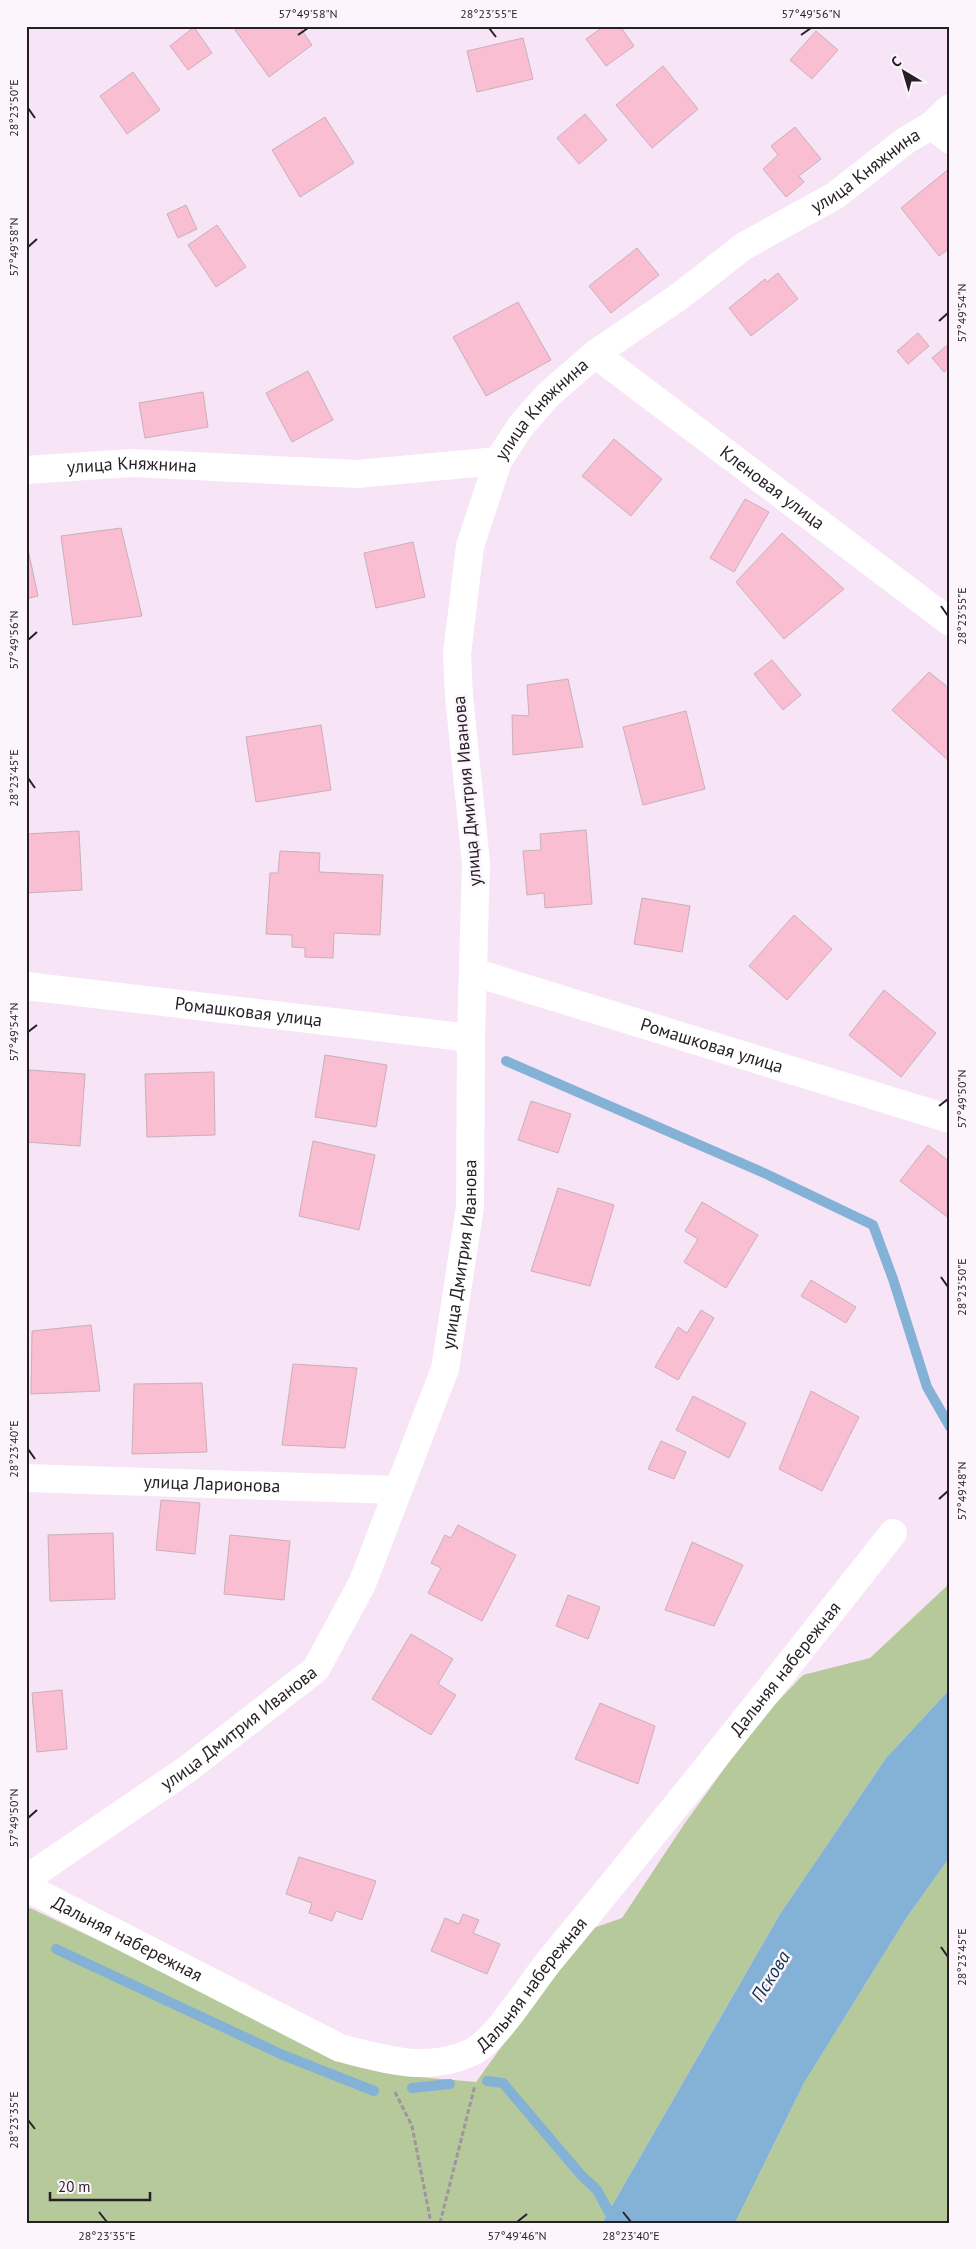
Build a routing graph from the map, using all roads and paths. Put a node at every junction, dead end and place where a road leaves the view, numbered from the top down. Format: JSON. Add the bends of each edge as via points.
{"nodes":[{"id":1,"x":944,"y":124,"type":"edge"},
{"id":2,"x":595,"y":354,"type":"junction"},
{"id":3,"x":498,"y":461,"type":"junction"},
{"id":4,"x":26,"y":470,"type":"edge"},
{"id":5,"x":950,"y":622,"type":"edge"},
{"id":6,"x":473,"y":972,"type":"junction"},
{"id":7,"x":26,"y":986,"type":"edge"},
{"id":8,"x":471,"y":1038,"type":"junction"},
{"id":9,"x":950,"y":1119,"type":"edge"},
{"id":10,"x":26,"y":1478,"type":"edge"},
{"id":11,"x":397,"y":1490,"type":"junction"},
{"id":12,"x":893,"y":1533,"type":"dead end"},
{"id":13,"x":26,"y":1879,"type":"edge"},
{"id":14,"x":26,"y":1887,"type":"edge"},
{"id":15,"x":489,"y":2040,"type":"junction"},
{"id":16,"x":378,"y":2058,"type":"junction"},
{"id":17,"x":431,"y":2223,"type":"edge"},
{"id":18,"x":440,"y":2223,"type":"edge"}],
"edges":[{"from":1,"to":2,"type":"street","name":"улица Княжнина","via":[[905,141],[836,195],[744,246],[680,296]]},
{"from":2,"to":3,"type":"street","name":"улица Княжнина","via":[[548,395],[520,427]]},
{"from":2,"to":5,"type":"street","name":"Кленовая улица"},
{"from":3,"to":4,"type":"street","name":"улица Княжнина","via":[[357,474],[132,464]]},
{"from":3,"to":6,"type":"street","name":"улица Дмитрия Иванова","via":[[470,546],[457,654],[476,863]]},
{"from":6,"to":8,"type":"street","name":"улица Дмитрия Иванова"},
{"from":6,"to":9,"type":"street","name":"Ромашковая улица"},
{"from":7,"to":8,"type":"street","name":"Ромашковая улица"},
{"from":8,"to":11,"type":"street","name":"улица Дмитрия Иванова","via":[[470,1206],[445,1369]]},
{"from":10,"to":11,"type":"street","name":"улица Ларионова"},
{"from":11,"to":13,"type":"street","name":"улица Дмитрия Иванова","via":[[362,1584],[316,1669],[186,1770]]},
{"from":12,"to":15,"type":"street","name":"Дальняя набережная"},
{"from":14,"to":16,"type":"street","name":"Дальняя набережная","via":[[340,2048]]},
{"from":15,"to":16,"type":"street","name":"Дальняя набережная","via":[[471,2053],[440,2062],[396,2063]]},
{"from":15,"to":18,"type":"path"},
{"from":16,"to":17,"type":"path","via":[[412,2126]]}]}
